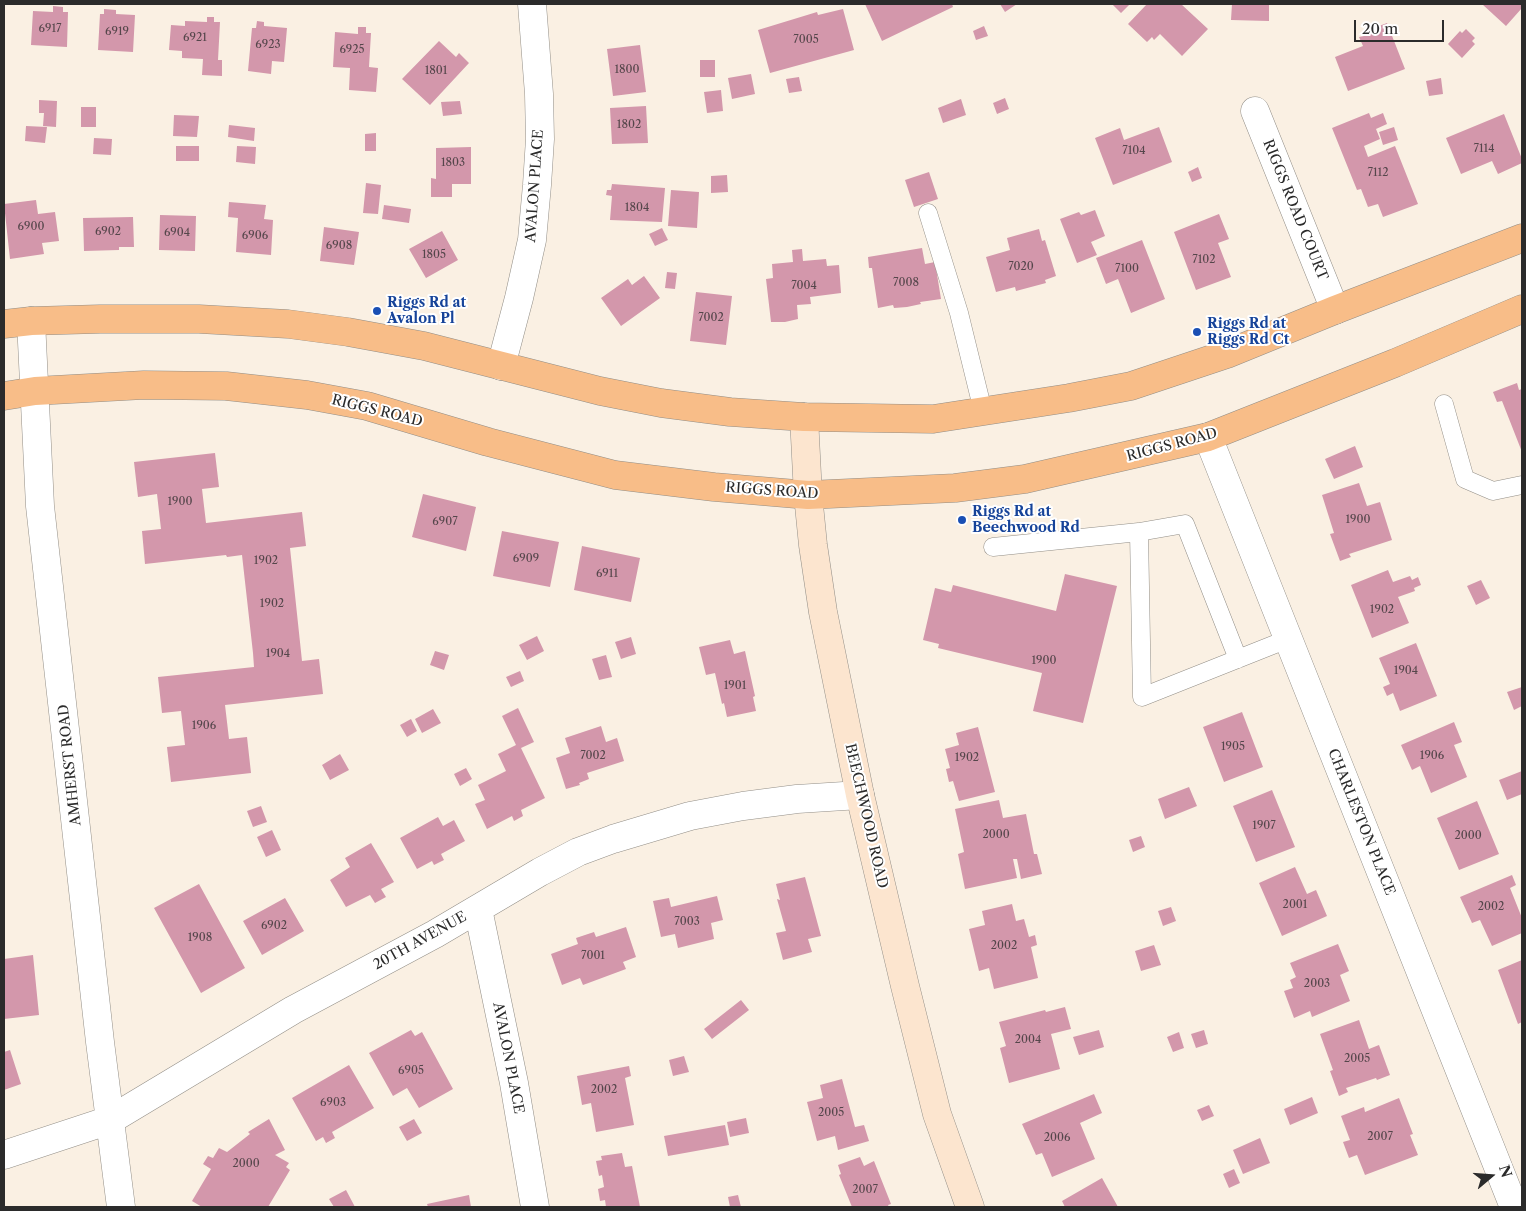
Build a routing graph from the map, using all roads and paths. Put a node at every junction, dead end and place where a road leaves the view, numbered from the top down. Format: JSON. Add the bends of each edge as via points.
{"nodes":[{"id":1,"x":532,"y":4,"type":"edge"},
{"id":2,"x":1254,"y":111,"type":"dead end"},
{"id":3,"x":928,"y":213,"type":"dead end"},
{"id":4,"x":1522,"y":238,"type":"edge"},
{"id":5,"x":1522,"y":309,"type":"edge"},
{"id":6,"x":1335,"y":310,"type":"junction"},
{"id":7,"x":31,"y":321,"type":"junction"},
{"id":8,"x":4,"y":324,"type":"edge"},
{"id":9,"x":501,"y":366,"type":"junction"},
{"id":10,"x":35,"y":391,"type":"junction"},
{"id":11,"x":4,"y":396,"type":"edge"},
{"id":12,"x":1444,"y":404,"type":"dead end"},
{"id":13,"x":983,"y":411,"type":"junction"},
{"id":14,"x":804,"y":417,"type":"junction"},
{"id":15,"x":1208,"y":437,"type":"junction"},
{"id":16,"x":1522,"y":485,"type":"edge"},
{"id":17,"x":808,"y":495,"type":"junction"},
{"id":18,"x":1139,"y":532,"type":"junction"},
{"id":19,"x":993,"y":547,"type":"dead end"},
{"id":20,"x":1288,"y":639,"type":"junction"},
{"id":21,"x":1238,"y":659,"type":"junction"},
{"id":22,"x":860,"y":795,"type":"junction"},
{"id":23,"x":478,"y":909,"type":"junction"},
{"id":24,"x":110,"y":1120,"type":"junction"},
{"id":25,"x":4,"y":1155,"type":"edge"},
{"id":26,"x":121,"y":1207,"type":"edge"},
{"id":27,"x":535,"y":1207,"type":"edge"},
{"id":28,"x":970,"y":1207,"type":"edge"},
{"id":29,"x":1514,"y":1207,"type":"edge"}],
"edges":[{"from":1,"to":9,"type":"street","name":"AVALON PLACE","via":[[540,94],[538,185],[532,240]]},
{"from":2,"to":6,"type":"street","name":"RIGGS ROAD COURT"},
{"from":3,"to":13,"type":"lane","via":[[959,312]]},
{"from":4,"to":6,"type":"main road"},
{"from":5,"to":15,"type":"main road","name":"RIGGS ROAD"},
{"from":6,"to":13,"type":"main road","via":[[1228,354],[1131,386]]},
{"from":7,"to":8,"type":"main road"},
{"from":7,"to":9,"type":"main road","via":[[199,319],[288,324],[405,343]]},
{"from":7,"to":10,"type":"street","name":"AMHERST ROAD"},
{"from":9,"to":14,"type":"main road","via":[[661,403]]},
{"from":10,"to":11,"type":"main road","name":"RIGGS ROAD"},
{"from":10,"to":17,"type":"main road","name":"RIGGS ROAD","via":[[144,385],[217,386],[307,395],[367,406],[615,475]]},
{"from":10,"to":24,"type":"street","name":"AMHERST ROAD","via":[[40,506]]},
{"from":12,"to":16,"type":"lane","via":[[1465,480],[1493,491]]},
{"from":13,"to":14,"type":"main road","via":[[932,419]]},
{"from":14,"to":17,"type":"street","name":"BEECHWOOD ROAD"},
{"from":15,"to":17,"type":"main road","name":"RIGGS ROAD","via":[[1025,479],[955,488]]},
{"from":15,"to":20,"type":"street","name":"CHARLESTON PLACE"},
{"from":17,"to":22,"type":"street","name":"BEECHWOOD ROAD","via":[[823,612]]},
{"from":18,"to":19,"type":"lane"},
{"from":18,"to":21,"type":"lane","via":[[1185,524]]},
{"from":18,"to":21,"type":"lane","via":[[1142,697]]},
{"from":20,"to":21,"type":"lane"},
{"from":20,"to":29,"type":"street","name":"CHARLESTON PLACE"},
{"from":22,"to":23,"type":"street","name":"20TH AVENUE","via":[[797,799],[690,816],[578,852]]},
{"from":22,"to":28,"type":"street","name":"BEECHWOOD ROAD","via":[[937,1114]]},
{"from":23,"to":24,"type":"street","name":"20TH AVENUE","via":[[293,1010]]},
{"from":23,"to":27,"type":"street","name":"AVALON PLACE","via":[[514,1083]]},
{"from":24,"to":25,"type":"street","name":"20TH AVENUE"},
{"from":24,"to":26,"type":"street","name":"AMHERST ROAD"}]}
